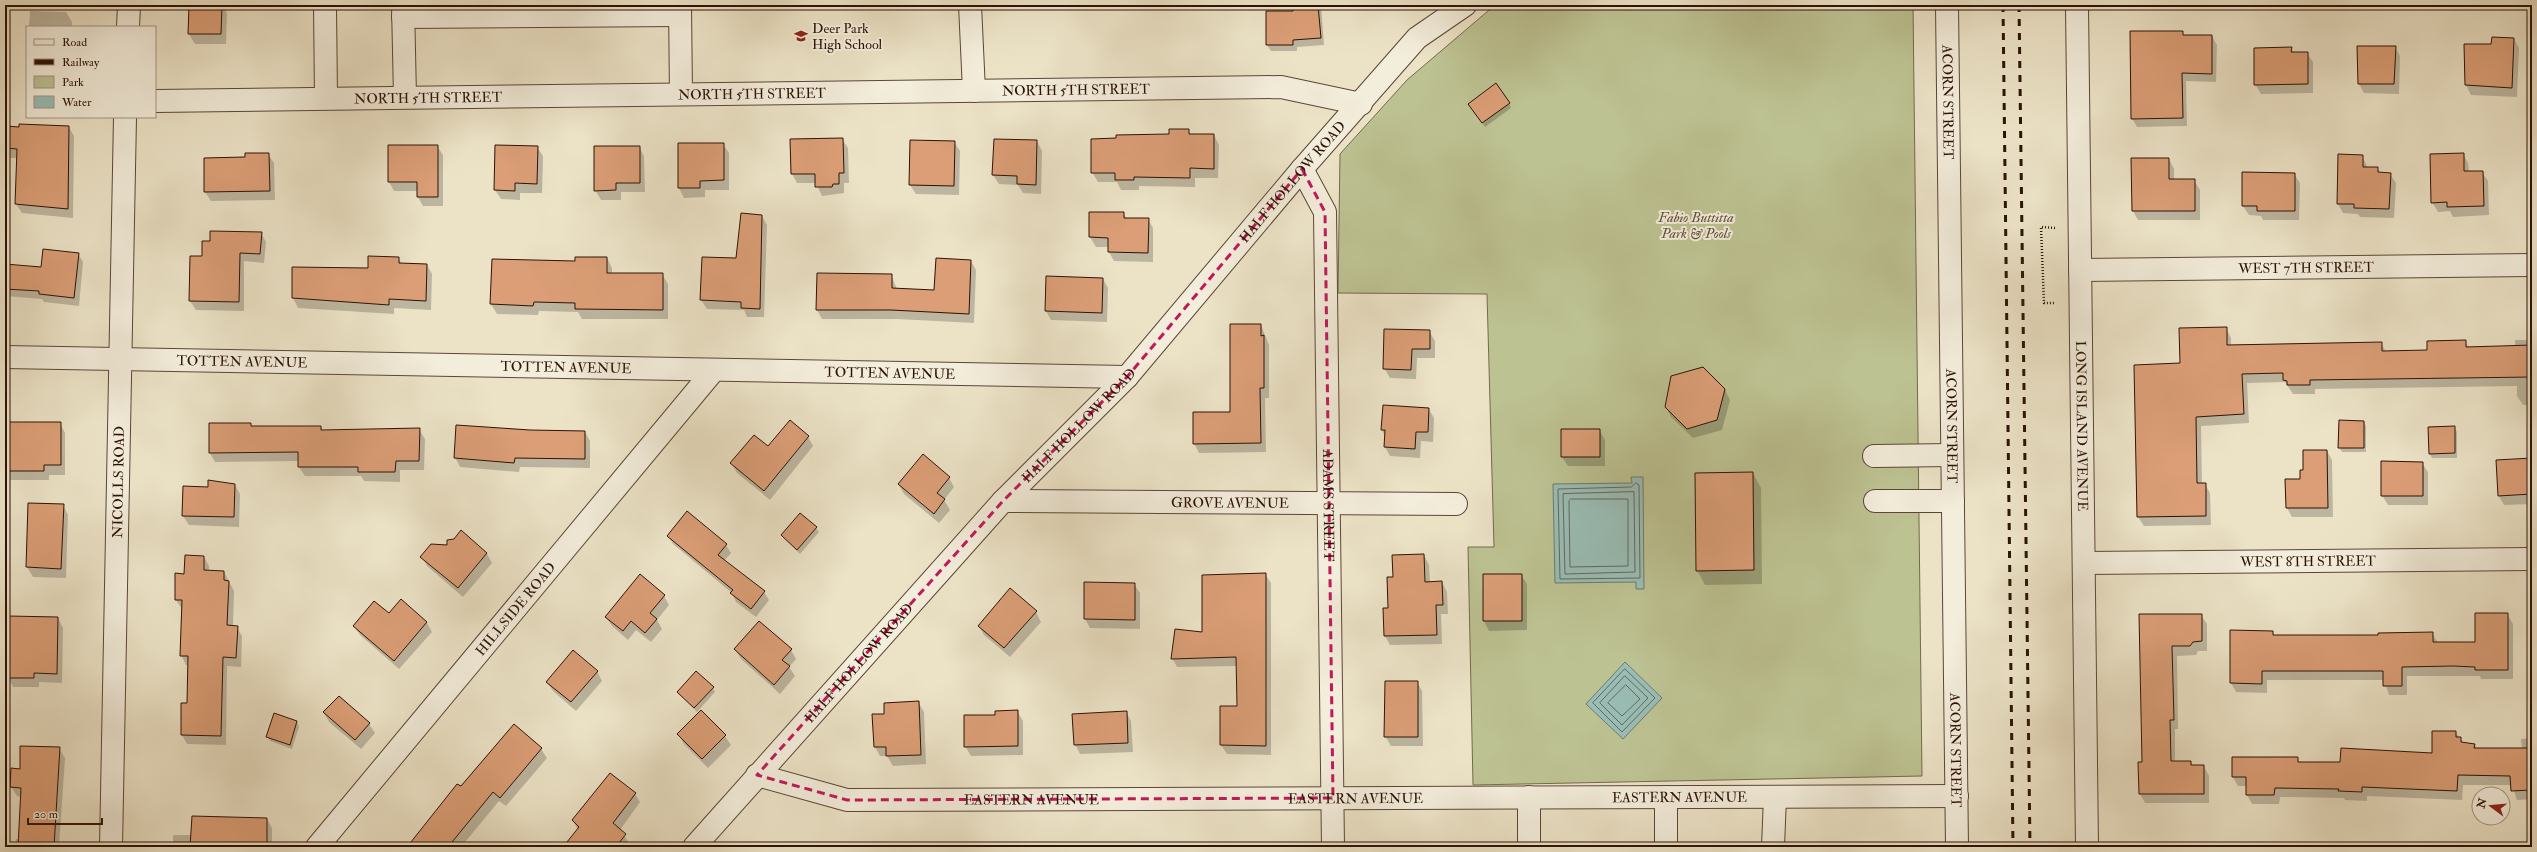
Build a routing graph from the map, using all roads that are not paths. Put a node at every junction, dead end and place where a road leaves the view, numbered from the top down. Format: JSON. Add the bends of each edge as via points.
{"nodes":[{"id":1,"x":129,"y":5,"type":"edge"},
{"id":2,"x":325,"y":5,"type":"edge"},
{"id":3,"x":970,"y":5,"type":"edge"},
{"id":4,"x":1465,"y":5,"type":"edge"},
{"id":5,"x":1947,"y":5,"type":"edge"},
{"id":6,"x":2077,"y":5,"type":"edge"},
{"id":7,"x":680,"y":10,"type":"edge"},
{"id":8,"x":403,"y":11,"type":"edge"},
{"id":9,"x":128,"y":26,"type":"edge"},
{"id":10,"x":974,"y":91,"type":"junction"},
{"id":11,"x":680,"y":94,"type":"junction"},
{"id":12,"x":405,"y":97,"type":"junction"},
{"id":13,"x":326,"y":98,"type":"junction"},
{"id":14,"x":156,"y":101,"type":"edge"},
{"id":15,"x":1354,"y":103,"type":"junction"},
{"id":16,"x":125,"y":118,"type":"edge"},
{"id":17,"x":1302,"y":169,"type":"junction"},
{"id":18,"x":2532,"y":265,"type":"edge"},
{"id":19,"x":2080,"y":270,"type":"junction"},
{"id":20,"x":5,"y":357,"type":"edge"},
{"id":21,"x":119,"y":358,"type":"junction"},
{"id":22,"x":714,"y":370,"type":"junction"},
{"id":23,"x":1127,"y":377,"type":"junction"},
{"id":24,"x":1952,"y":455,"type":"junction"},
{"id":25,"x":1874,"y":456,"type":"dead end"},
{"id":26,"x":1003,"y":501,"type":"junction"},
{"id":27,"x":1875,"y":501,"type":"dead end"},
{"id":28,"x":1953,"y":501,"type":"junction"},
{"id":29,"x":1330,"y":503,"type":"junction"},
{"id":30,"x":1456,"y":504,"type":"dead end"},
{"id":31,"x":2532,"y":559,"type":"edge"},
{"id":32,"x":2084,"y":563,"type":"junction"},
{"id":33,"x":757,"y":775,"type":"junction"},
{"id":34,"x":1957,"y":796,"type":"junction"},
{"id":35,"x":1666,"y":797,"type":"junction"},
{"id":36,"x":1775,"y":797,"type":"junction"},
{"id":37,"x":1333,"y":798,"type":"junction"},
{"id":38,"x":1529,"y":798,"type":"junction"},
{"id":39,"x":714,"y":823,"type":"junction"},
{"id":40,"x":111,"y":847,"type":"edge"},
{"id":41,"x":317,"y":847,"type":"edge"},
{"id":42,"x":694,"y":847,"type":"edge"},
{"id":43,"x":714,"y":847,"type":"edge"},
{"id":44,"x":1333,"y":847,"type":"edge"},
{"id":45,"x":1529,"y":847,"type":"edge"},
{"id":46,"x":1666,"y":847,"type":"edge"},
{"id":47,"x":1773,"y":847,"type":"edge"},
{"id":48,"x":1957,"y":847,"type":"edge"},
{"id":49,"x":2087,"y":847,"type":"edge"}],
"edges":[{"from":1,"to":9,"type":"street"},
{"from":2,"to":13,"type":"street"},
{"from":3,"to":10,"type":"street"},
{"from":4,"to":15,"type":"street","name":"HALF HOLLOW ROAD","via":[[1417,38]]},
{"from":5,"to":24,"type":"street","name":"ACORN STREET"},
{"from":6,"to":19,"type":"street","name":"LONG ISLAND AVENUE"},
{"from":7,"to":8,"type":"street"},
{"from":7,"to":11,"type":"street"},
{"from":8,"to":12,"type":"street"},
{"from":10,"to":11,"type":"street","name":"NORTH 5TH STREET"},
{"from":10,"to":15,"type":"street","name":"NORTH 5TH STREET","via":[[1281,88]]},
{"from":11,"to":12,"type":"street","name":"NORTH 5TH STREET"},
{"from":12,"to":13,"type":"street","name":"NORTH 5TH STREET"},
{"from":13,"to":14,"type":"street","name":"NORTH 5TH STREET"},
{"from":15,"to":17,"type":"street","name":"HALF HOLLOW ROAD"},
{"from":16,"to":21,"type":"street","name":"NICOLLS ROAD"},
{"from":17,"to":23,"type":"street","name":"HALF HOLLOW ROAD"},
{"from":17,"to":29,"type":"street","name":"ADAMS STREET","via":[[1325,212]]},
{"from":18,"to":19,"type":"street","name":"WEST 7TH STREET"},
{"from":19,"to":32,"type":"street","name":"LONG ISLAND AVENUE"},
{"from":20,"to":21,"type":"street","name":"TOTTEN AVENUE"},
{"from":21,"to":22,"type":"street","name":"TOTTEN AVENUE"},
{"from":21,"to":40,"type":"street","name":"NICOLLS ROAD"},
{"from":22,"to":23,"type":"street","name":"TOTTEN AVENUE"},
{"from":22,"to":41,"type":"street","name":"HILLSIDE ROAD"},
{"from":23,"to":26,"type":"street","name":"HALF HOLLOW ROAD"},
{"from":24,"to":25,"type":"street"},
{"from":24,"to":28,"type":"street","name":"ACORN STREET"},
{"from":26,"to":29,"type":"street","name":"GROVE AVENUE"},
{"from":26,"to":33,"type":"street","name":"HALF HOLLOW ROAD"},
{"from":27,"to":28,"type":"street"},
{"from":28,"to":34,"type":"street","name":"ACORN STREET"},
{"from":29,"to":30,"type":"street","name":"GROVE AVENUE"},
{"from":29,"to":37,"type":"street","name":"ADAMS STREET"},
{"from":31,"to":32,"type":"street","name":"WEST 8TH STREET"},
{"from":32,"to":49,"type":"street","name":"LONG ISLAND AVENUE"},
{"from":33,"to":37,"type":"street","name":"EASTERN AVENUE","via":[[847,800]]},
{"from":33,"to":39,"type":"street","name":"HALF HOLLOW ROAD"},
{"from":34,"to":36,"type":"street","name":"EASTERN AVENUE"},
{"from":34,"to":48,"type":"street","name":"ACORN STREET"},
{"from":35,"to":36,"type":"street","name":"EASTERN AVENUE"},
{"from":35,"to":38,"type":"street","name":"EASTERN AVENUE"},
{"from":35,"to":46,"type":"street"},
{"from":36,"to":47,"type":"street"},
{"from":37,"to":38,"type":"street","name":"EASTERN AVENUE"},
{"from":37,"to":44,"type":"street","name":"ADAMS STREET"},
{"from":38,"to":45,"type":"street"},
{"from":39,"to":42,"type":"street","name":"HALF HOLLOW ROAD"},
{"from":39,"to":43,"type":"street"}]}
